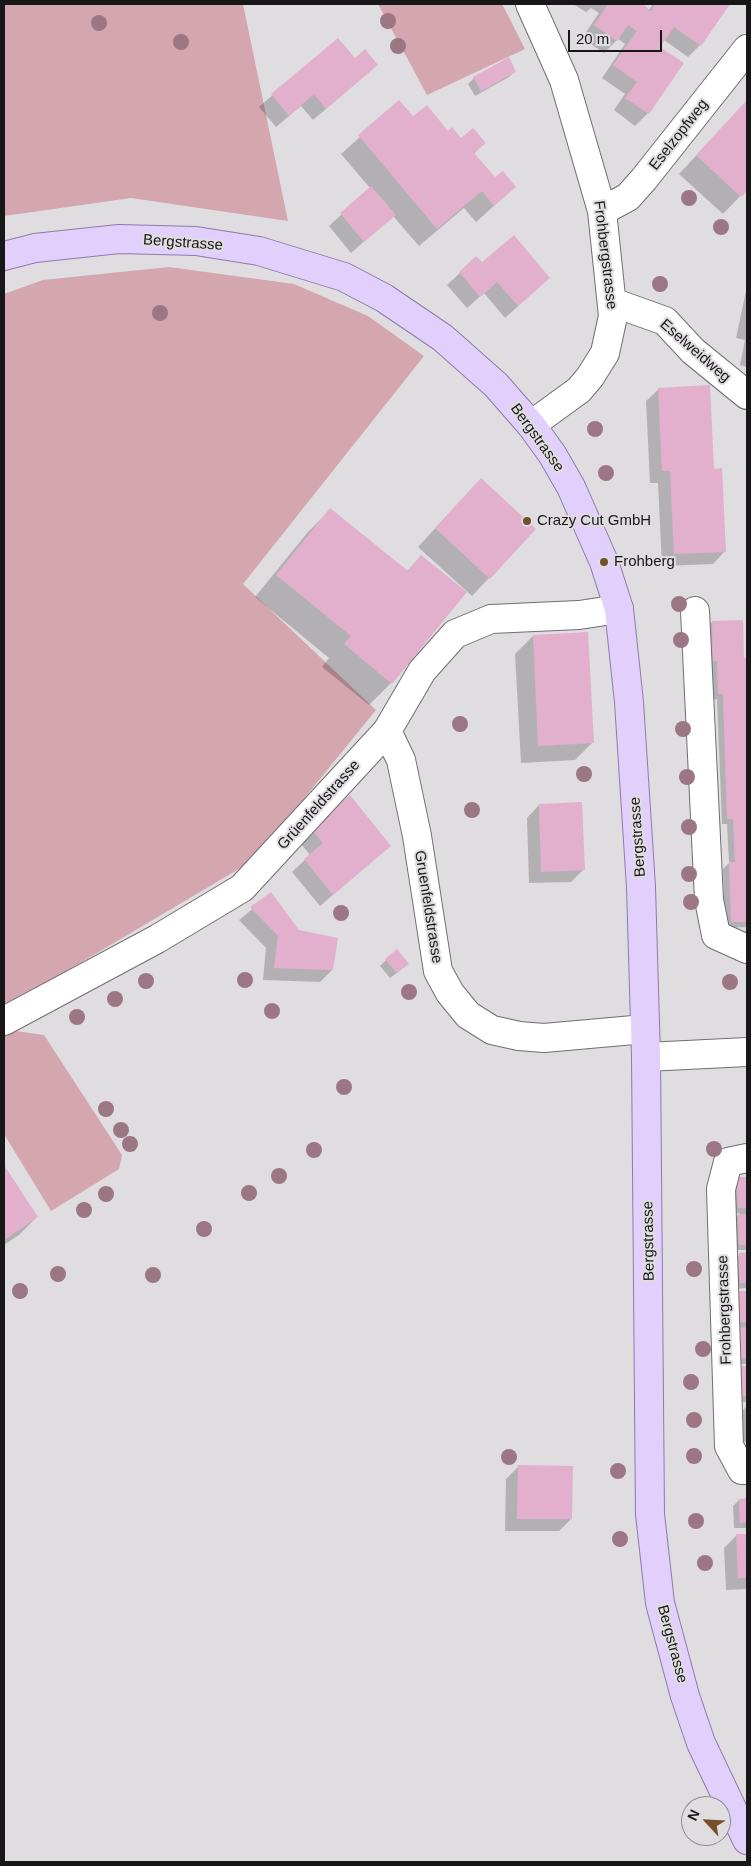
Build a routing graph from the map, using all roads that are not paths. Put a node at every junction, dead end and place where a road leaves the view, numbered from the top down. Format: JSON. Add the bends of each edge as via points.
{"nodes":[{"id":1,"x":530,"y":4,"type":"edge"},
{"id":2,"x":747,"y":49,"type":"edge"},
{"id":3,"x":602,"y":211,"type":"junction"},
{"id":4,"x":4,"y":256,"type":"edge"},
{"id":5,"x":612,"y":302,"type":"junction"},
{"id":6,"x":747,"y":395,"type":"edge"},
{"id":7,"x":531,"y":426,"type":"junction"},
{"id":8,"x":618,"y":609,"type":"junction"},
{"id":9,"x":695,"y":611,"type":"dead end"},
{"id":10,"x":386,"y":731,"type":"junction"},
{"id":11,"x":747,"y":949,"type":"edge"},
{"id":12,"x":4,"y":1020,"type":"edge"},
{"id":13,"x":646,"y":1029,"type":"junction"},
{"id":14,"x":747,"y":1052,"type":"edge"},
{"id":15,"x":646,"y":1057,"type":"junction"},
{"id":16,"x":747,"y":1158,"type":"edge"},
{"id":17,"x":747,"y":1470,"type":"edge"},
{"id":18,"x":747,"y":1840,"type":"edge"}],
"edges":[{"from":1,"to":3,"type":"street","name":"Frohbergstrasse","via":[[564,80]]},
{"from":2,"to":3,"type":"street","name":"Eselzopfweg","via":[[628,197]]},
{"from":3,"to":5,"type":"street","name":"Frohbergstrasse"},
{"from":4,"to":7,"type":"main road","name":"Bergstrasse","via":[[36,248],[120,239],[196,240],[259,251],[304,264],[344,277],[384,298],[443,338],[496,385]]},
{"from":5,"to":6,"type":"street","name":"Eselweidweg","via":[[665,321],[692,351]]},
{"from":5,"to":7,"type":"street","name":"Frohbergstrasse","via":[[613,316],[605,353],[590,377],[579,390]]},
{"from":7,"to":8,"type":"main road","name":"Bergstrasse","via":[[571,487],[604,562]]},
{"from":8,"to":10,"type":"street","name":"Grüenfeldstrasse","via":[[579,615],[491,619],[455,634],[422,671]]},
{"from":8,"to":13,"type":"main road","name":"Bergstrasse","via":[[629,702],[640,858]]},
{"from":9,"to":11,"type":"street","via":[[709,900],[716,935]]},
{"from":10,"to":12,"type":"street","name":"Grüenfeldstrasse","via":[[242,888],[157,939]]},
{"from":10,"to":13,"type":"street","name":"Gruenfeldstrasse","via":[[401,760],[417,836],[438,970],[450,993],[468,1015],[492,1030],[544,1038]]},
{"from":13,"to":15,"type":"main road","name":"Bergstrasse"},
{"from":14,"to":15,"type":"street"},
{"from":15,"to":18,"type":"main road","name":"Bergstrasse","via":[[650,1336],[648,1454],[650,1514],[660,1603],[701,1743]]},
{"from":16,"to":17,"type":"street","name":"Frohbergstrasse","via":[[728,1162],[721,1189],[730,1446],[742,1470]]}]}
